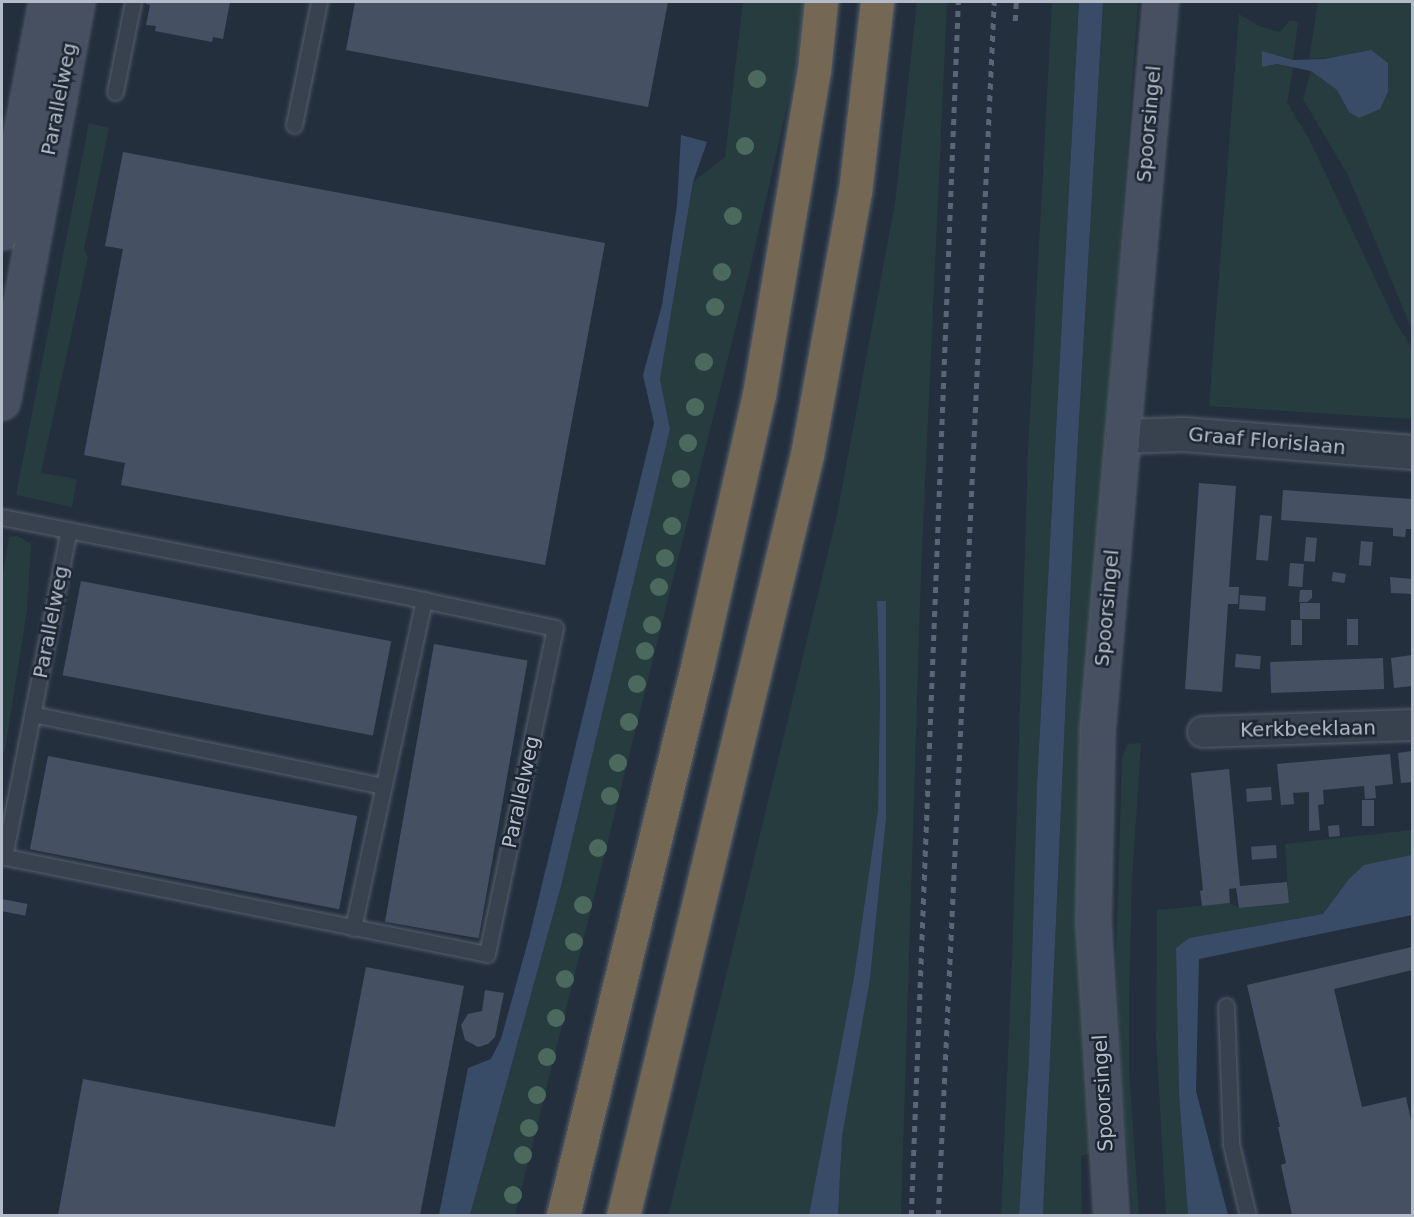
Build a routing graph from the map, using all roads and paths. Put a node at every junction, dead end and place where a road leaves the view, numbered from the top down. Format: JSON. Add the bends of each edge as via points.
{"nodes":[{"id":1,"x":46,"y":2,"type":"edge"},
{"id":2,"x":77,"y":2,"type":"edge"},
{"id":3,"x":133,"y":2,"type":"edge"},
{"id":4,"x":320,"y":2,"type":"edge"},
{"id":5,"x":821,"y":2,"type":"edge"},
{"id":6,"x":877,"y":2,"type":"edge"},
{"id":7,"x":1160,"y":2,"type":"edge"},
{"id":8,"x":115,"y":92,"type":"dead end"},
{"id":9,"x":294,"y":125,"type":"dead end"},
{"id":10,"x":17,"y":192,"type":"edge"},
{"id":11,"x":2,"y":232,"type":"edge"},
{"id":12,"x":2,"y":402,"type":"edge"},
{"id":13,"x":1122,"y":436,"type":"junction"},
{"id":14,"x":1413,"y":452,"type":"edge"},
{"id":15,"x":2,"y":517,"type":"edge"},
{"id":16,"x":69,"y":530,"type":"junction"},
{"id":17,"x":424,"y":600,"type":"junction"},
{"id":18,"x":32,"y":714,"type":"junction"},
{"id":19,"x":1413,"y":725,"type":"edge"},
{"id":20,"x":1203,"y":732,"type":"dead end"},
{"id":21,"x":384,"y":786,"type":"junction"},
{"id":22,"x":353,"y":928,"type":"junction"},
{"id":23,"x":1226,"y":1006,"type":"dead end"},
{"id":24,"x":563,"y":1215,"type":"edge"},
{"id":25,"x":623,"y":1215,"type":"edge"},
{"id":26,"x":1111,"y":1215,"type":"edge"},
{"id":27,"x":1248,"y":1215,"type":"edge"}],
"edges":[{"from":1,"to":10,"type":"main road","name":"Parallelweg"},
{"from":2,"to":10,"type":"main road","name":"Parallelweg"},
{"from":3,"to":8,"type":"lane"},
{"from":4,"to":9,"type":"lane"},
{"from":5,"to":24,"type":"highway","via":[[814,71],[759,395]]},
{"from":6,"to":25,"type":"highway","via":[[855,192],[807,455]]},
{"from":7,"to":13,"type":"main road","name":"Spoorsingel"},
{"from":10,"to":11,"type":"main road","name":"Parallelweg"},
{"from":10,"to":12,"type":"main road","name":"Parallelweg"},
{"from":13,"to":14,"type":"street","name":"Graaf Florislaan","via":[[1183,434]]},
{"from":13,"to":26,"type":"main road","name":"Spoorsingel","via":[[1097,730],[1093,909]]},
{"from":15,"to":16,"type":"lane","name":"Parallelweg"},
{"from":16,"to":17,"type":"lane","name":"Parallelweg"},
{"from":16,"to":18,"type":"lane","name":"Parallelweg"},
{"from":17,"to":21,"type":"lane"},
{"from":17,"to":22,"type":"lane","name":"Parallelweg","via":[[555,628],[487,954]]},
{"from":18,"to":21,"type":"lane"},
{"from":18,"to":22,"type":"lane","name":"Parallelweg","via":[[4,857]]},
{"from":19,"to":20,"type":"street","name":"Kerkbeeklaan"},
{"from":21,"to":22,"type":"lane"},
{"from":23,"to":27,"type":"lane","via":[[1232,1144]]}]}
